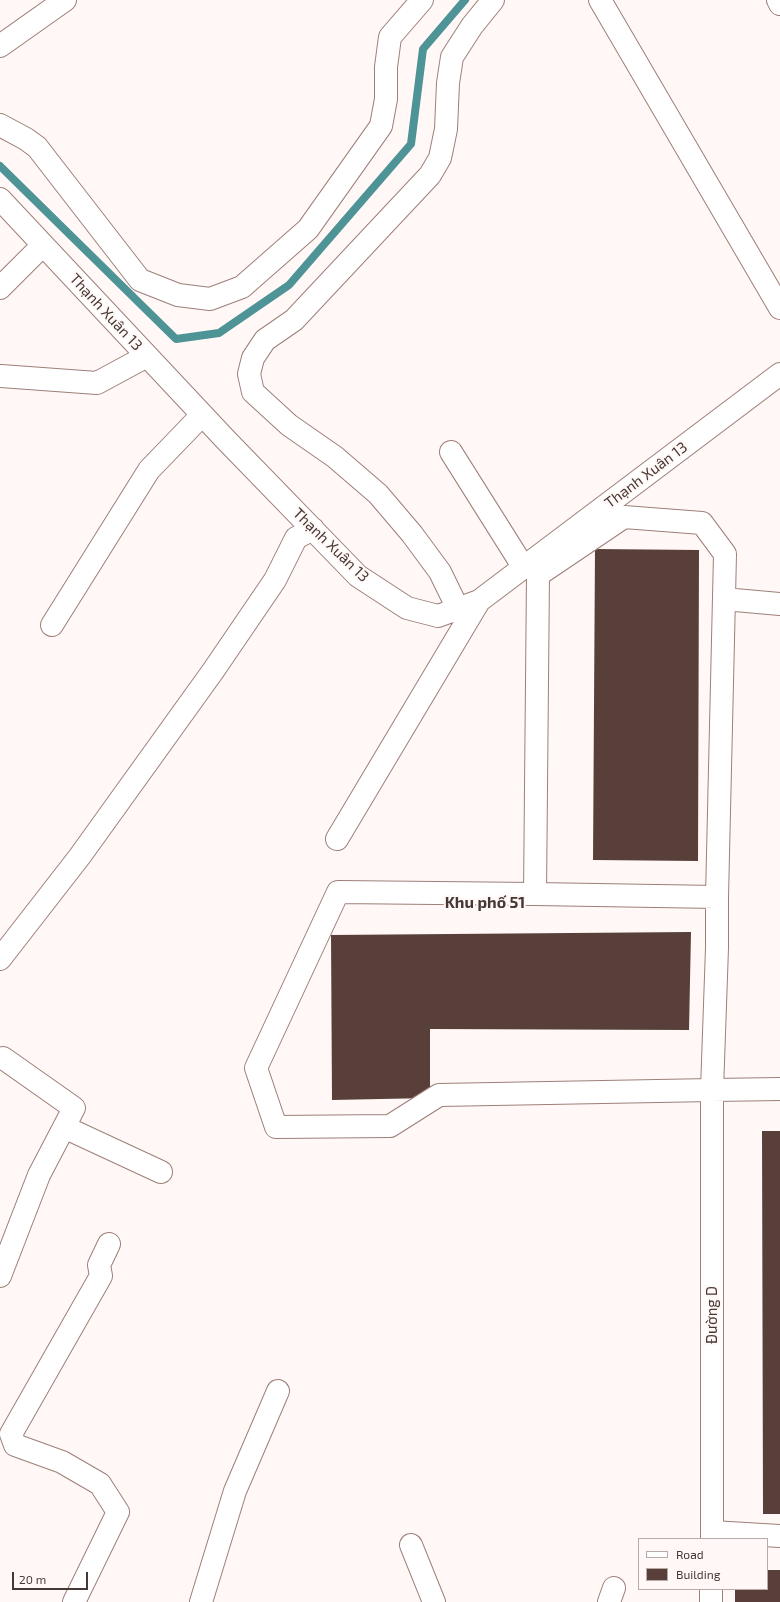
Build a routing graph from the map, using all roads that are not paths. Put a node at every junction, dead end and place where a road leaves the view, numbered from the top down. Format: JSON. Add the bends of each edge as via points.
{"nodes":[{"id":1,"x":65,"y":0,"type":"edge"},
{"id":2,"x":422,"y":0,"type":"edge"},
{"id":3,"x":493,"y":0,"type":"edge"},
{"id":4,"x":600,"y":0,"type":"edge"},
{"id":5,"x":778,"y":0,"type":"edge"},
{"id":6,"x":780,"y":4,"type":"edge"},
{"id":7,"x":0,"y":46,"type":"edge"},
{"id":8,"x":0,"y":126,"type":"edge"},
{"id":9,"x":0,"y":199,"type":"edge"},
{"id":10,"x":43,"y":245,"type":"junction"},
{"id":11,"x":0,"y":288,"type":"edge"},
{"id":12,"x":780,"y":308,"type":"edge"},
{"id":13,"x":147,"y":356,"type":"junction"},
{"id":14,"x":780,"y":374,"type":"edge"},
{"id":15,"x":1,"y":376,"type":"dead end"},
{"id":16,"x":202,"y":415,"type":"junction"},
{"id":17,"x":451,"y":452,"type":"dead end"},
{"id":18,"x":313,"y":529,"type":"junction"},
{"id":19,"x":524,"y":568,"type":"junction"},
{"id":20,"x":724,"y":599,"type":"junction"},
{"id":21,"x":479,"y":601,"type":"junction"},
{"id":22,"x":780,"y":604,"type":"edge"},
{"id":23,"x":458,"y":609,"type":"junction"},
{"id":24,"x":52,"y":625,"type":"dead end"},
{"id":25,"x":337,"y":839,"type":"dead end"},
{"id":26,"x":535,"y":894,"type":"junction"},
{"id":27,"x":717,"y":897,"type":"junction"},
{"id":28,"x":0,"y":959,"type":"edge"},
{"id":29,"x":3,"y":1058,"type":"dead end"},
{"id":30,"x":712,"y":1090,"type":"junction"},
{"id":31,"x":780,"y":1090,"type":"edge"},
{"id":32,"x":64,"y":1127,"type":"junction"},
{"id":33,"x":161,"y":1172,"type":"dead end"},
{"id":34,"x":110,"y":1244,"type":"dead end"},
{"id":35,"x":0,"y":1276,"type":"edge"},
{"id":36,"x":278,"y":1391,"type":"dead end"},
{"id":37,"x":712,"y":1536,"type":"edge"},
{"id":38,"x":780,"y":1536,"type":"edge"},
{"id":39,"x":411,"y":1545,"type":"dead end"},
{"id":40,"x":712,"y":1590,"type":"edge"},
{"id":41,"x":74,"y":1602,"type":"edge"},
{"id":42,"x":201,"y":1602,"type":"edge"},
{"id":43,"x":434,"y":1602,"type":"edge"},
{"id":44,"x":711,"y":1602,"type":"edge"}],
"edges":[{"from":1,"to":7,"type":"street"},
{"from":2,"to":8,"type":"street","via":[[390,37],[386,67],[386,99],[380,126],[351,170],[308,229],[242,287],[210,299],[178,296],[140,280],[37,147]]},
{"from":3,"to":23,"type":"street","via":[[452,57],[446,129],[440,158],[430,175],[294,320],[265,340],[254,358],[249,374],[253,392],[283,420],[335,457],[378,494],[440,572]]},
{"from":4,"to":12,"type":"street"},
{"from":5,"to":6,"type":"street"},
{"from":9,"to":10,"type":"street","name":"Thạnh Xuân 13"},
{"from":10,"to":11,"type":"street"},
{"from":10,"to":13,"type":"street","name":"Thạnh Xuân 13"},
{"from":13,"to":15,"type":"street","via":[[97,383]]},
{"from":13,"to":16,"type":"street","name":"Thạnh Xuân 13"},
{"from":14,"to":19,"type":"street","name":"Thạnh Xuân 13"},
{"from":16,"to":18,"type":"street","name":"Thạnh Xuân 13"},
{"from":16,"to":24,"type":"street","via":[[149,470]]},
{"from":17,"to":19,"type":"street"},
{"from":18,"to":23,"type":"street","name":"Thạnh Xuân 13","via":[[358,576],[407,608],[438,616]]},
{"from":18,"to":28,"type":"street","via":[[296,538],[275,580],[212,671],[80,856]]},
{"from":19,"to":21,"type":"street","name":"Thạnh Xuân 13"},
{"from":20,"to":22,"type":"street"},
{"from":20,"to":26,"type":"street","name":"Đường D","via":[[726,554],[702,523],[624,517],[538,575]]},
{"from":20,"to":27,"type":"street","name":"Đường D"},
{"from":21,"to":23,"type":"street","name":"Thạnh Xuân 13"},
{"from":21,"to":25,"type":"street"},
{"from":26,"to":27,"type":"street"},
{"from":26,"to":30,"type":"street","via":[[338,892],[256,1068],[276,1127],[390,1126],[439,1096]]},
{"from":27,"to":30,"type":"street","name":"Đường D"},
{"from":29,"to":32,"type":"street","via":[[74,1108]]},
{"from":30,"to":31,"type":"street"},
{"from":30,"to":37,"type":"street","name":"Đường D"},
{"from":32,"to":33,"type":"street"},
{"from":32,"to":35,"type":"street","via":[[39,1175]]},
{"from":34,"to":41,"type":"street","via":[[99,1265],[102,1276],[11,1434],[15,1445],[62,1462],[100,1484],[118,1512]]},
{"from":36,"to":42,"type":"street","via":[[235,1491]]},
{"from":37,"to":38,"type":"street"},
{"from":39,"to":43,"type":"street"},
{"from":40,"to":44,"type":"street"}]}
